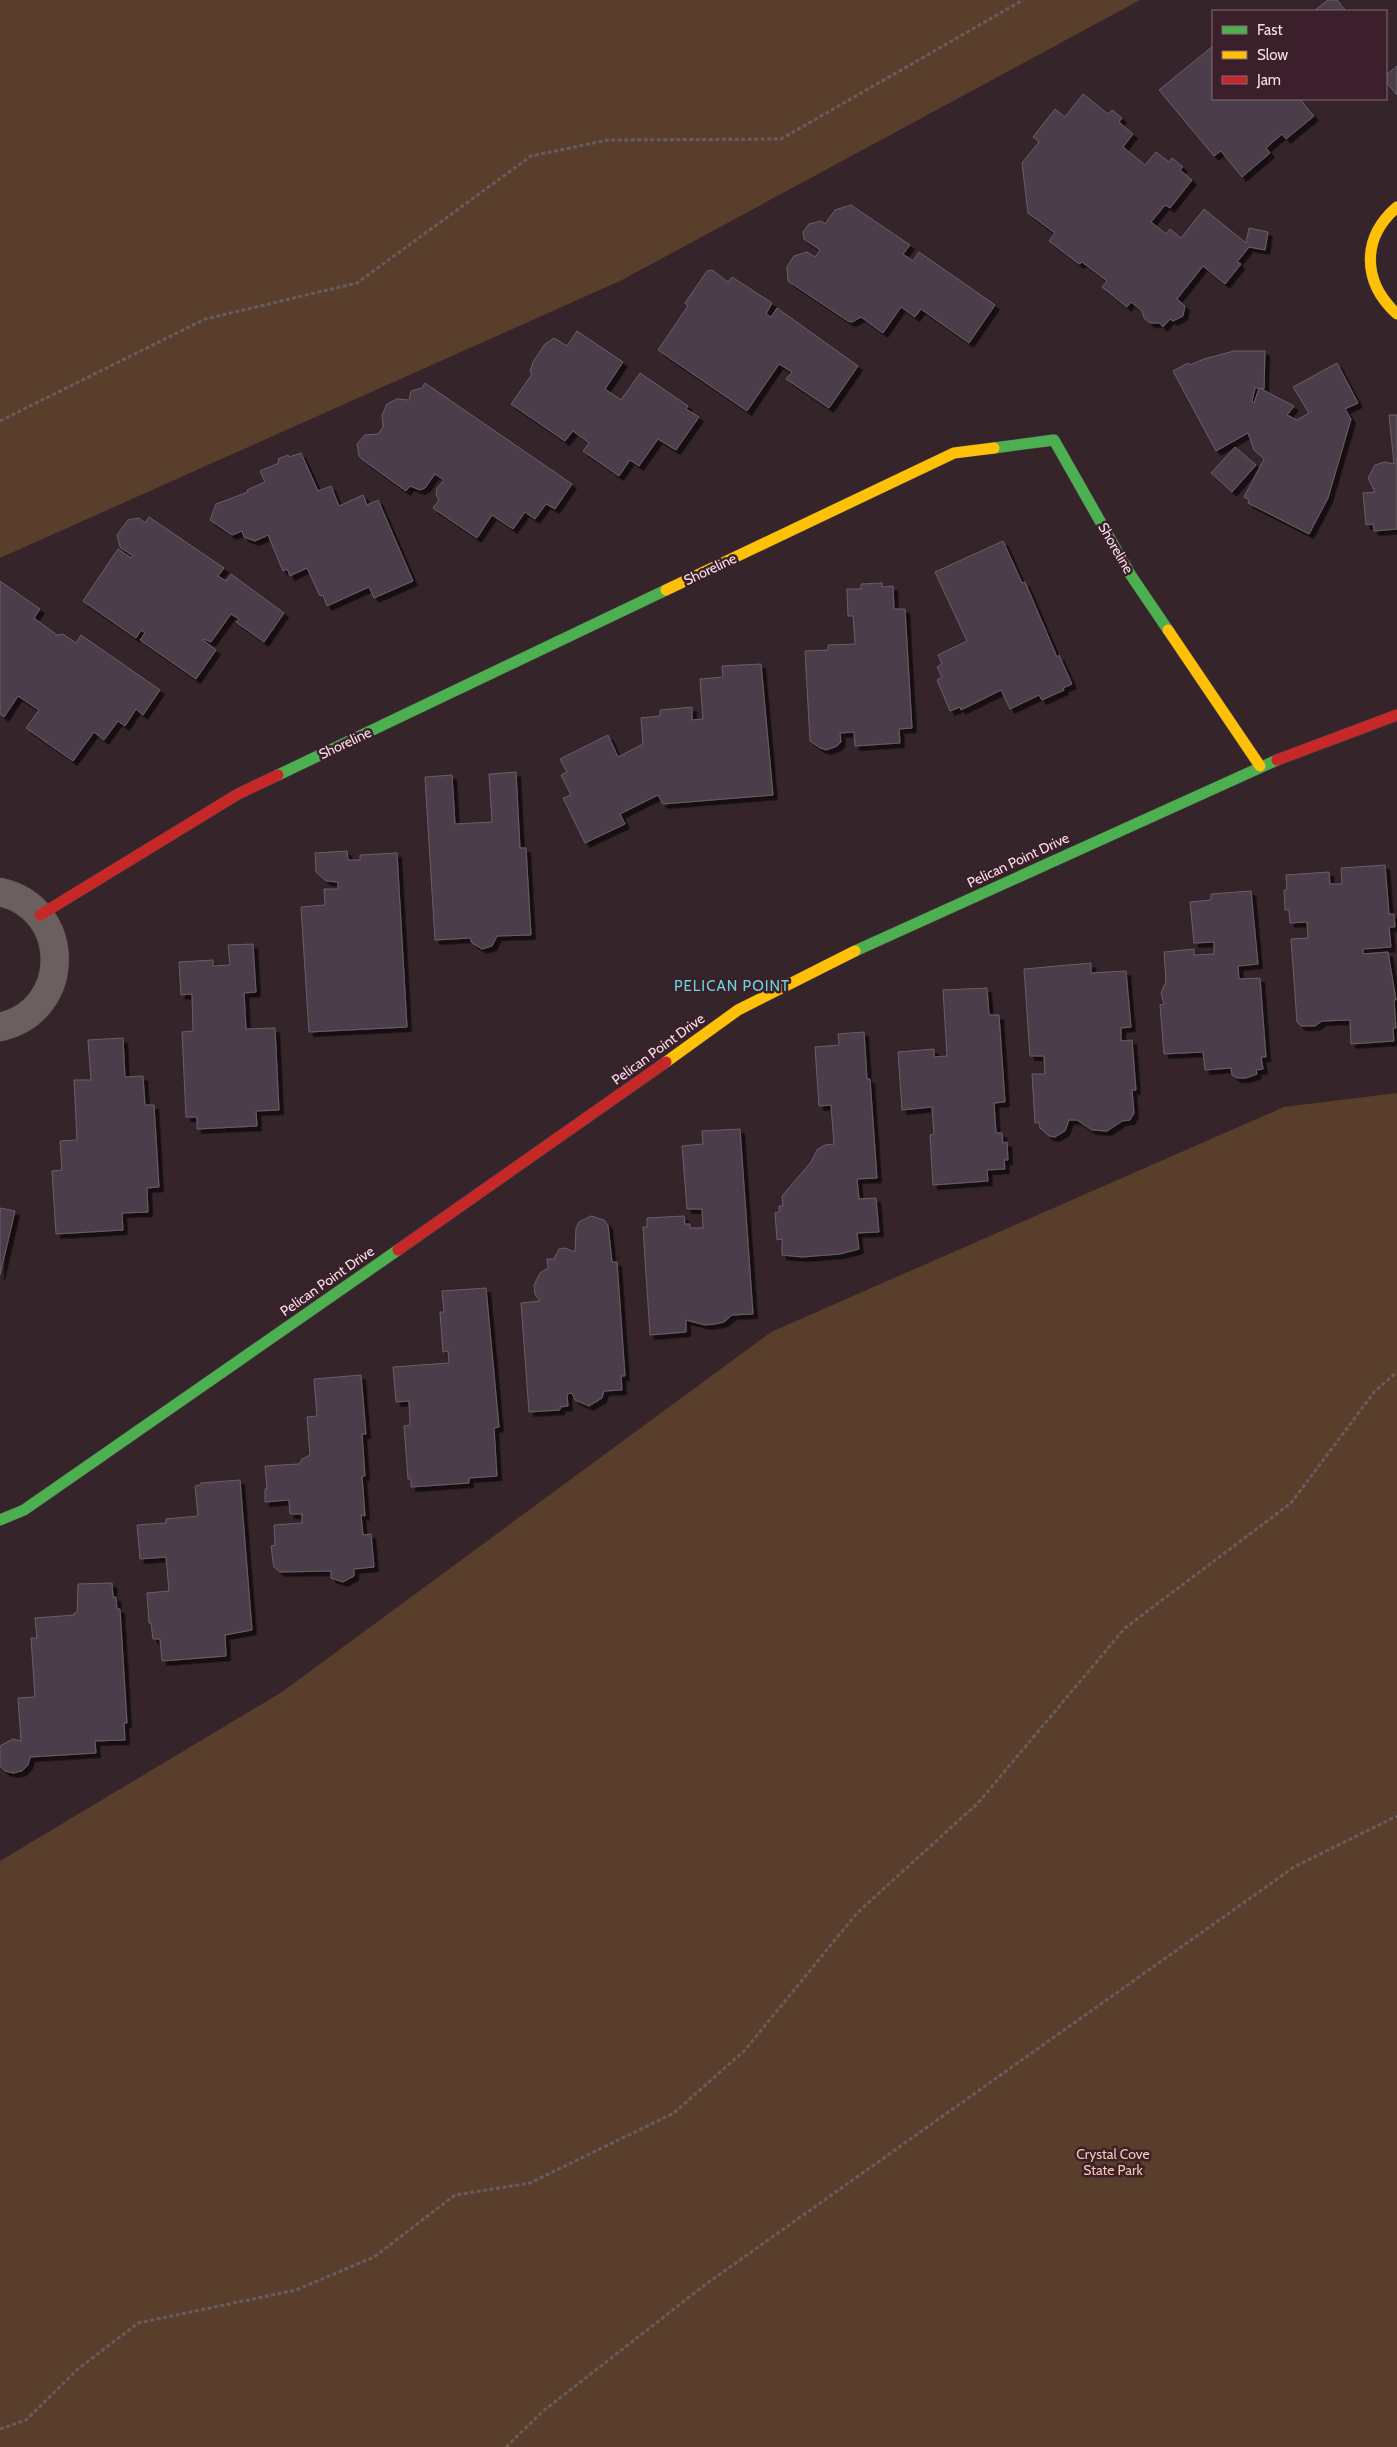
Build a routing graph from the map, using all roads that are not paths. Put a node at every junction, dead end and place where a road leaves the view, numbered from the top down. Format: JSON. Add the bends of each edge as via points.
{"nodes":[{"id":1,"x":1397,"y":207,"type":"edge"},
{"id":2,"x":1397,"y":314,"type":"edge"},
{"id":3,"x":1397,"y":715,"type":"edge"},
{"id":4,"x":1260,"y":766,"type":"junction"},
{"id":5,"x":0,"y":892,"type":"edge"},
{"id":6,"x":40,"y":916,"type":"junction"},
{"id":7,"x":0,"y":1027,"type":"edge"},
{"id":8,"x":0,"y":1520,"type":"edge"}],
"edges":[{"from":1,"to":2,"type":"street","via":[[1381,222],[1371,243],[1370,256],[1372,280],[1379,294]]},
{"from":3,"to":4,"type":"street","name":"Pelican Point Drive"},
{"from":4,"to":6,"type":"street","name":"Shoreline","via":[[1130,574],[1054,440],[954,453],[238,794]]},
{"from":4,"to":8,"type":"street","name":"Pelican Point Drive","via":[[868,945],[738,1010],[630,1089],[32,1504]]},
{"from":5,"to":6,"type":"street","via":[[21,900]]},
{"from":6,"to":7,"type":"street","via":[[48,927],[55,949],[55,972],[46,994],[30,1014]]}]}
